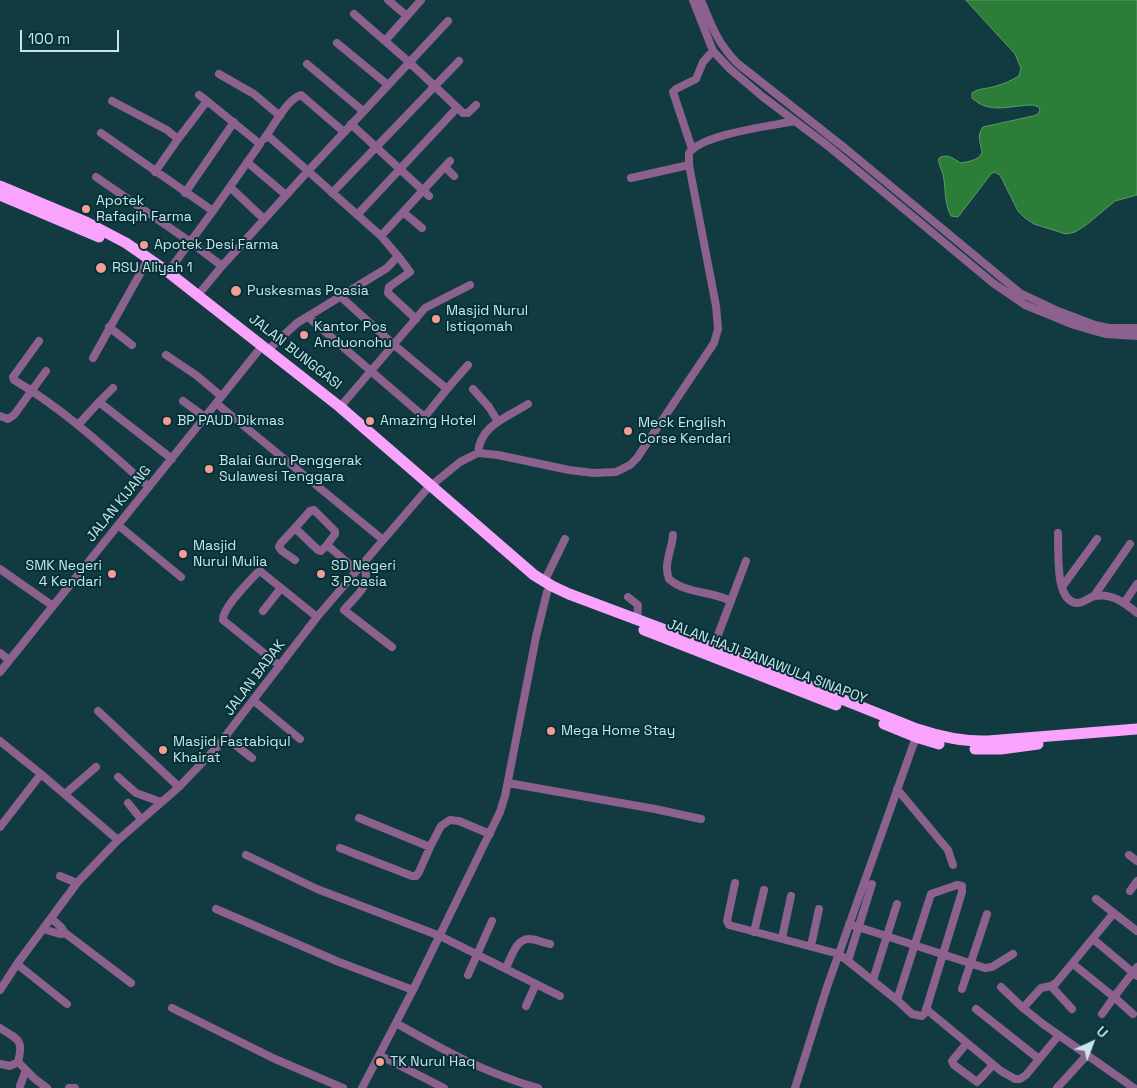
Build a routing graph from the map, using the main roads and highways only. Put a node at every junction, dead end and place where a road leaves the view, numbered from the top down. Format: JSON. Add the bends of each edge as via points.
{"nodes":[{"id":1,"x":1,"y":191,"type":"edge"},
{"id":2,"x":67,"y":218,"type":"junction"},
{"id":3,"x":213,"y":311,"type":"junction"},
{"id":4,"x":263,"y":350,"type":"junction"},
{"id":5,"x":429,"y":487,"type":"junction"},
{"id":6,"x":568,"y":598,"type":"junction"},
{"id":7,"x":1137,"y":729,"type":"edge"},
{"id":8,"x":1137,"y":735,"type":"edge"},
{"id":9,"x":944,"y":741,"type":"junction"}],
"edges":[{"from":1,"to":2,"type":"highway","name":"JALAN BUNGGASI"},
{"from":2,"to":3,"type":"highway","name":"JALAN BUNGGASI","via":[[146,263]]},
{"from":2,"to":3,"type":"highway","name":"JALAN BUNGGASI","via":[[126,244],[198,295]]},
{"from":3,"to":4,"type":"highway","name":"JALAN BUNGGASI"},
{"from":4,"to":5,"type":"highway","name":"JALAN BUNGGASI"},
{"from":4,"to":5,"type":"highway","name":"JALAN BUNGGASI","via":[[340,407]]},
{"from":5,"to":6,"type":"highway","name":"JALAN HAJI BANAWULA SINAPOY","via":[[546,587]]},
{"from":6,"to":9,"type":"highway","name":"JALAN HAJI BANAWULA SINAPOY","via":[[713,648]]},
{"from":6,"to":9,"type":"highway","name":"JALAN HAJI BANAWULA SINAPOY","via":[[916,737]]},
{"from":7,"to":9,"type":"highway","name":"JALAN HAJI BANAWULA SINAPOY","via":[[988,741]]},
{"from":8,"to":9,"type":"highway","name":"JALAN HAJI BANAWULA SINAPOY","via":[[1001,749],[977,749]]}]}
